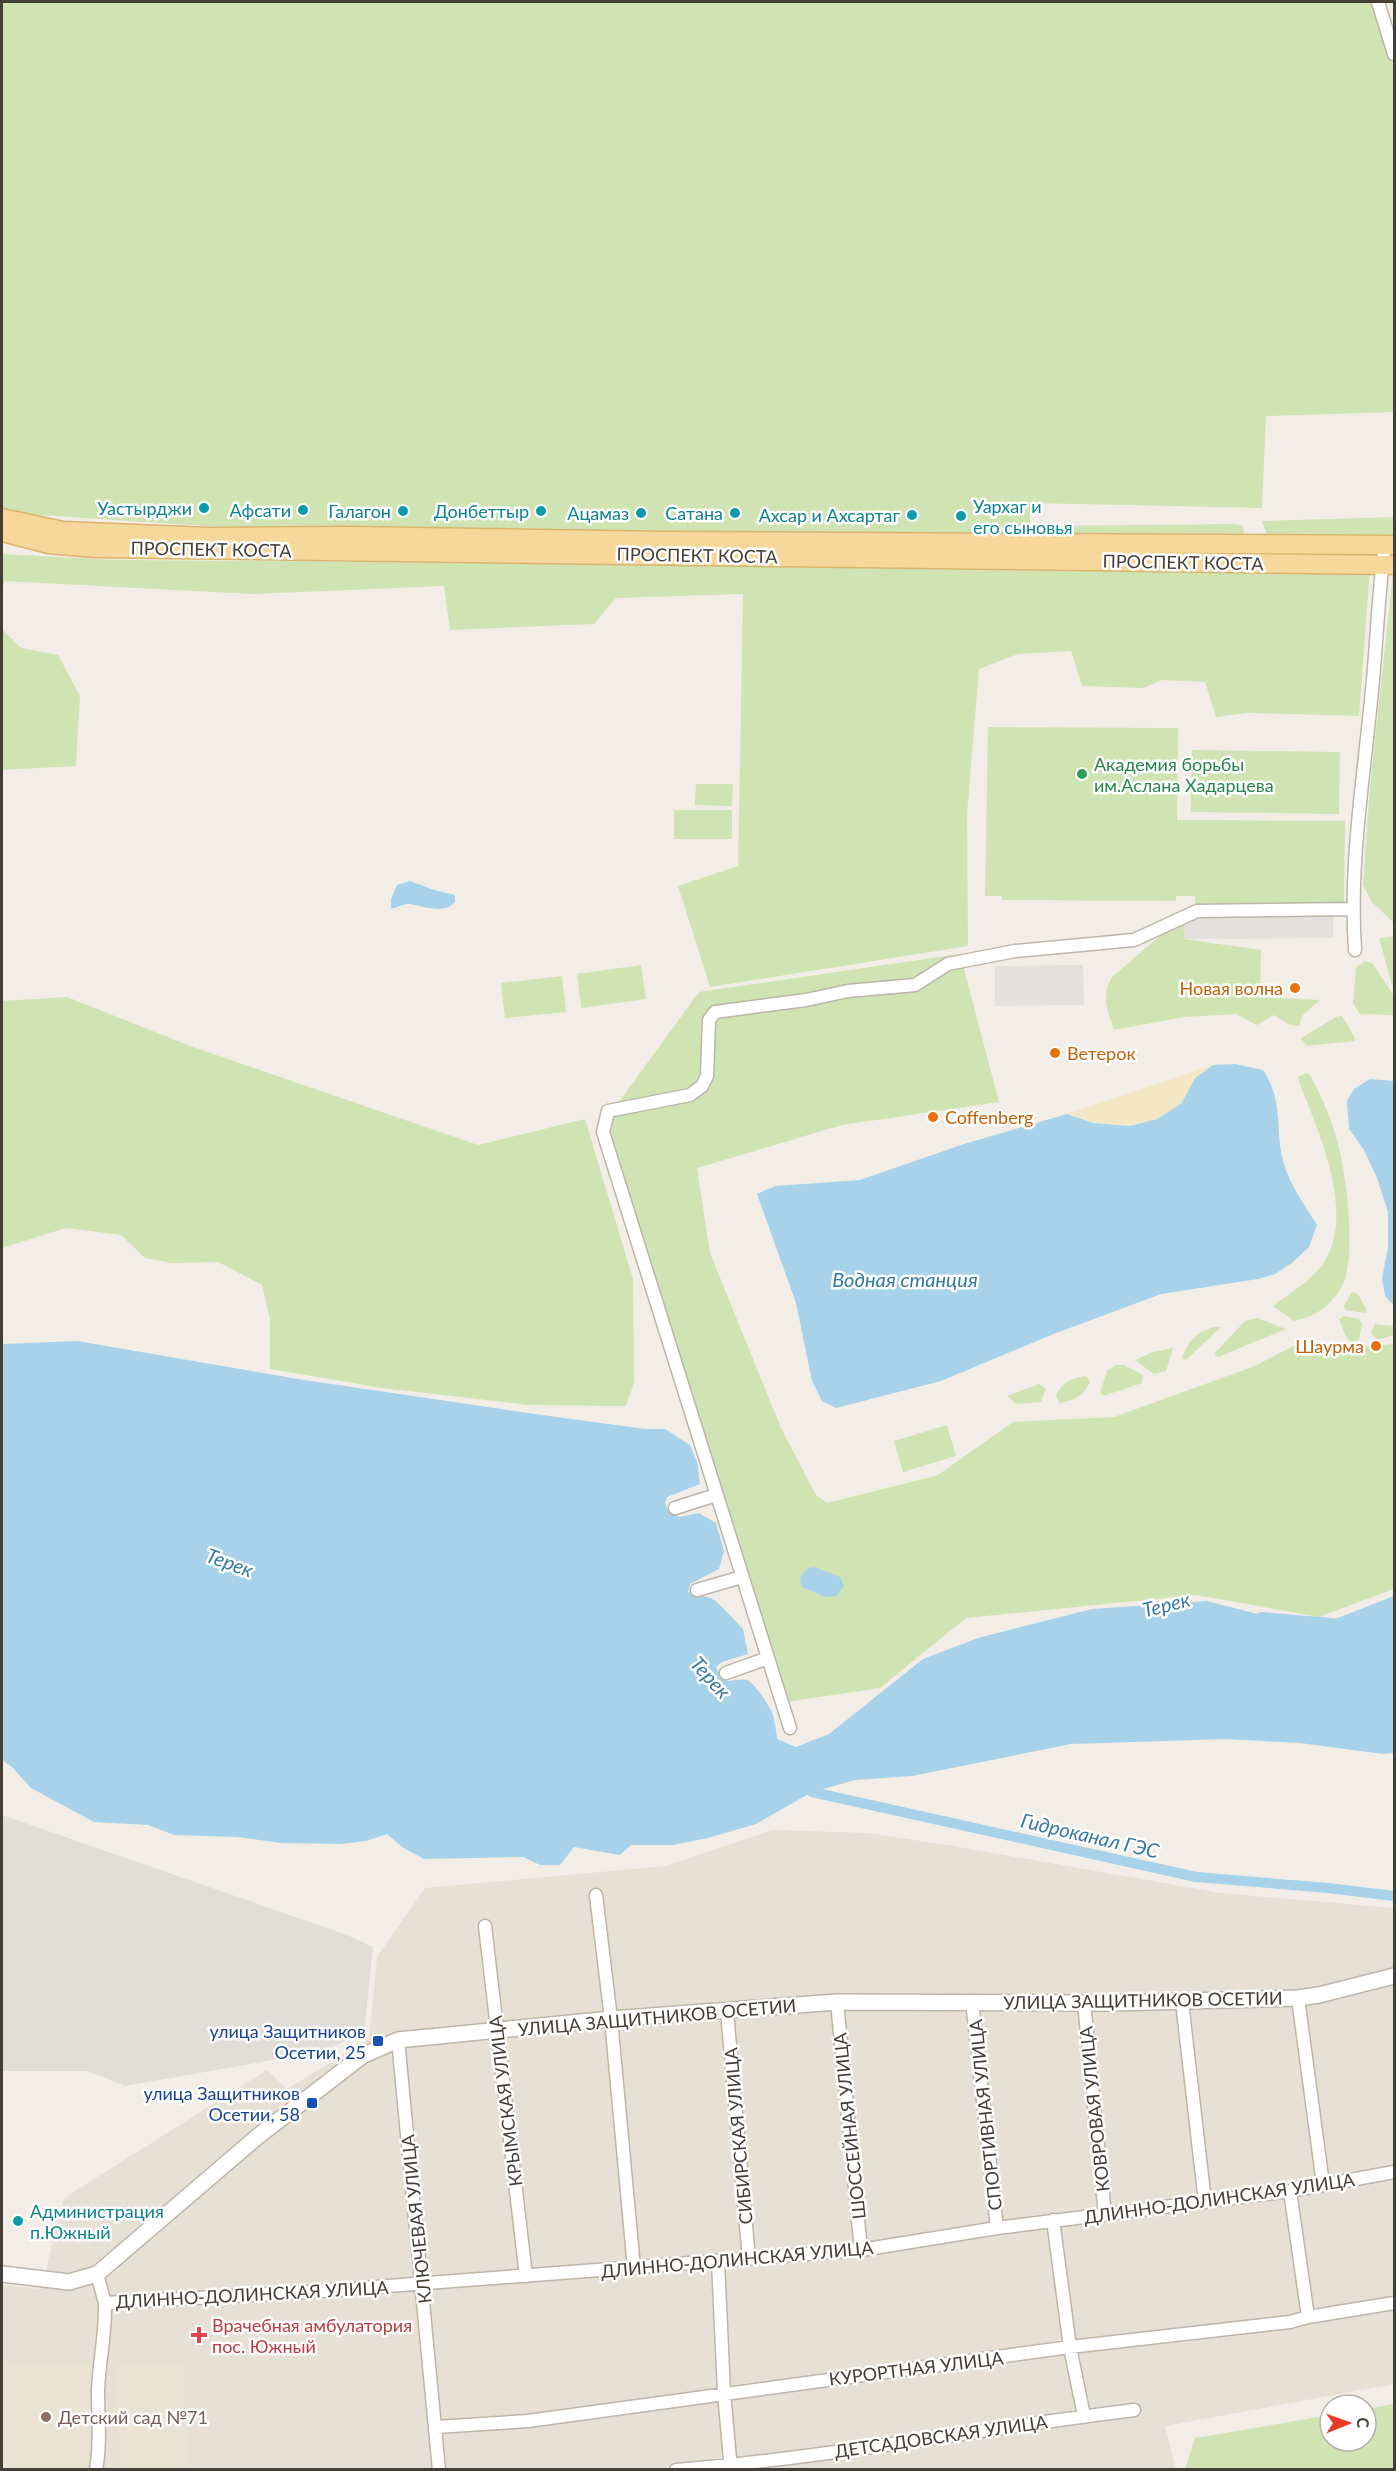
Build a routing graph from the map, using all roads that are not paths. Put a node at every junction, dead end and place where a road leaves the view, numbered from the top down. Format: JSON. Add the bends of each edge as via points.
{"nodes":[{"id":1,"x":1380,"y":6,"type":"edge"},
{"id":2,"x":1395,"y":6,"type":"edge"},
{"id":3,"x":1395,"y":54,"type":"edge"},
{"id":4,"x":2,"y":518,"type":"edge"},
{"id":5,"x":2,"y":532,"type":"edge"},
{"id":6,"x":1390,"y":545,"type":"edge"},
{"id":7,"x":1388,"y":565,"type":"edge"},
{"id":8,"x":1352,"y":909,"type":"junction"},
{"id":9,"x":1355,"y":950,"type":"dead end"},
{"id":10,"x":716,"y":1495,"type":"junction"},
{"id":11,"x":675,"y":1508,"type":"dead end"},
{"id":12,"x":742,"y":1577,"type":"junction"},
{"id":13,"x":697,"y":1590,"type":"dead end"},
{"id":14,"x":768,"y":1658,"type":"junction"},
{"id":15,"x":726,"y":1673,"type":"dead end"},
{"id":16,"x":790,"y":1728,"type":"dead end"},
{"id":17,"x":596,"y":1895,"type":"dead end"},
{"id":18,"x":485,"y":1926,"type":"dead end"},
{"id":19,"x":1395,"y":1976,"type":"edge"},
{"id":20,"x":1298,"y":1998,"type":"junction"},
{"id":21,"x":972,"y":2001,"type":"junction"},
{"id":22,"x":837,"y":2002,"type":"junction"},
{"id":23,"x":1182,"y":2002,"type":"junction"},
{"id":24,"x":1084,"y":2003,"type":"junction"},
{"id":25,"x":726,"y":2012,"type":"junction"},
{"id":26,"x":611,"y":2019,"type":"junction"},
{"id":27,"x":497,"y":2030,"type":"junction"},
{"id":28,"x":398,"y":2040,"type":"junction"},
{"id":29,"x":1395,"y":2172,"type":"edge"},
{"id":30,"x":1323,"y":2184,"type":"junction"},
{"id":31,"x":1290,"y":2191,"type":"junction"},
{"id":32,"x":1205,"y":2202,"type":"junction"},
{"id":33,"x":1105,"y":2215,"type":"junction"},
{"id":34,"x":1053,"y":2220,"type":"junction"},
{"id":35,"x":997,"y":2228,"type":"junction"},
{"id":36,"x":861,"y":2250,"type":"junction"},
{"id":37,"x":749,"y":2259,"type":"junction"},
{"id":38,"x":718,"y":2261,"type":"junction"},
{"id":39,"x":634,"y":2268,"type":"junction"},
{"id":40,"x":2,"y":2274,"type":"edge"},
{"id":41,"x":97,"y":2274,"type":"junction"},
{"id":42,"x":526,"y":2277,"type":"junction"},
{"id":43,"x":422,"y":2283,"type":"junction"},
{"id":44,"x":105,"y":2303,"type":"junction"},
{"id":45,"x":1395,"y":2303,"type":"edge"},
{"id":46,"x":1308,"y":2317,"type":"junction"},
{"id":47,"x":1070,"y":2347,"type":"junction"},
{"id":48,"x":724,"y":2393,"type":"junction"},
{"id":49,"x":1134,"y":2410,"type":"dead end"},
{"id":50,"x":1084,"y":2416,"type":"junction"},
{"id":51,"x":436,"y":2427,"type":"junction"},
{"id":52,"x":731,"y":2467,"type":"edge"},
{"id":53,"x":96,"y":2469,"type":"edge"},
{"id":54,"x":439,"y":2469,"type":"edge"},
{"id":55,"x":676,"y":2469,"type":"edge"}],
"edges":[{"from":1,"to":2,"type":"street"},
{"from":1,"to":3,"type":"street"},
{"from":4,"to":6,"type":"main road","name":"ПРОСПЕКТ КОСТА","via":[[63,531],[209,537]]},
{"from":5,"to":7,"type":"main road","name":"ПРОСПЕКТ КОСТА","via":[[49,544],[94,548]]},
{"from":6,"to":7,"type":"street"},
{"from":7,"to":8,"type":"street","via":[[1360,787]]},
{"from":8,"to":9,"type":"street"},
{"from":8,"to":10,"type":"street","via":[[1197,911],[1134,940],[1015,951],[948,964],[915,985],[848,991],[715,1012],[709,1020],[707,1076],[702,1086],[690,1095],[608,1111],[603,1132]]},
{"from":10,"to":11,"type":"street"},
{"from":10,"to":12,"type":"street"},
{"from":12,"to":13,"type":"street"},
{"from":12,"to":14,"type":"street"},
{"from":14,"to":15,"type":"street"},
{"from":14,"to":16,"type":"street"},
{"from":17,"to":26,"type":"street"},
{"from":18,"to":27,"type":"street","name":"КРЫМСКАЯ УЛИЦА"},
{"from":19,"to":20,"type":"street","name":"УЛИЦА ЗАЩИТНИКОВ ОСЕТИИ"},
{"from":20,"to":23,"type":"street","name":"УЛИЦА ЗАЩИТНИКОВ ОСЕТИИ"},
{"from":20,"to":30,"type":"street"},
{"from":21,"to":22,"type":"street","name":"УЛИЦА ЗАЩИТНИКОВ ОСЕТИИ"},
{"from":21,"to":24,"type":"street","name":"УЛИЦА ЗАЩИТНИКОВ ОСЕТИИ"},
{"from":21,"to":35,"type":"street","name":"СПОРТИВНАЯ УЛИЦА"},
{"from":22,"to":25,"type":"street","name":"УЛИЦА ЗАЩИТНИКОВ ОСЕТИИ"},
{"from":22,"to":36,"type":"street","name":"ШОССЕЙНАЯ УЛИЦА"},
{"from":23,"to":24,"type":"street","name":"УЛИЦА ЗАЩИТНИКОВ ОСЕТИИ"},
{"from":23,"to":32,"type":"street"},
{"from":24,"to":33,"type":"street","name":"КОВРОВАЯ УЛИЦА"},
{"from":25,"to":26,"type":"street","name":"УЛИЦА ЗАЩИТНИКОВ ОСЕТИИ"},
{"from":25,"to":37,"type":"street","name":"СИБИРСКАЯ УЛИЦА"},
{"from":26,"to":27,"type":"street","name":"УЛИЦА ЗАЩИТНИКОВ ОСЕТИИ"},
{"from":26,"to":39,"type":"street"},
{"from":27,"to":28,"type":"street","name":"УЛИЦА ЗАЩИТНИКОВ ОСЕТИИ"},
{"from":27,"to":42,"type":"street","name":"КРЫМСКАЯ УЛИЦА"},
{"from":28,"to":41,"type":"street","name":"УЛИЦА ЗАЩИТНИКОВ ОСЕТИИ","via":[[362,2056],[265,2131]]},
{"from":28,"to":43,"type":"street","name":"КЛЮЧЕВАЯ УЛИЦА"},
{"from":29,"to":30,"type":"street","name":"ДЛИННО-ДОЛИНСКАЯ УЛИЦА"},
{"from":30,"to":31,"type":"street","name":"ДЛИННО-ДОЛИНСКАЯ УЛИЦА"},
{"from":31,"to":32,"type":"street","name":"ДЛИННО-ДОЛИНСКАЯ УЛИЦА"},
{"from":31,"to":46,"type":"street"},
{"from":32,"to":33,"type":"street","name":"ДЛИННО-ДОЛИНСКАЯ УЛИЦА"},
{"from":33,"to":34,"type":"street","name":"ДЛИННО-ДОЛИНСКАЯ УЛИЦА"},
{"from":34,"to":35,"type":"street","name":"ДЛИННО-ДОЛИНСКАЯ УЛИЦА"},
{"from":34,"to":47,"type":"street"},
{"from":35,"to":36,"type":"street","name":"ДЛИННО-ДОЛИНСКАЯ УЛИЦА"},
{"from":36,"to":37,"type":"street","name":"ДЛИННО-ДОЛИНСКАЯ УЛИЦА"},
{"from":37,"to":38,"type":"street","name":"ДЛИННО-ДОЛИНСКАЯ УЛИЦА"},
{"from":38,"to":39,"type":"street","name":"ДЛИННО-ДОЛИНСКАЯ УЛИЦА"},
{"from":38,"to":48,"type":"street"},
{"from":39,"to":42,"type":"street","name":"ДЛИННО-ДОЛИНСКАЯ УЛИЦА"},
{"from":40,"to":41,"type":"street","name":"УЛИЦА ЗАЩИТНИКОВ ОСЕТИИ","via":[[69,2282]]},
{"from":41,"to":44,"type":"street","name":"ДЛИННО-ДОЛИНСКАЯ УЛИЦА"},
{"from":42,"to":43,"type":"street","name":"ДЛИННО-ДОЛИНСКАЯ УЛИЦА"},
{"from":43,"to":44,"type":"street","name":"ДЛИННО-ДОЛИНСКАЯ УЛИЦА"},
{"from":43,"to":51,"type":"street","name":"КЛЮЧЕВАЯ УЛИЦА"},
{"from":44,"to":53,"type":"street"},
{"from":45,"to":46,"type":"street","name":"КУРОРТНАЯ УЛИЦА"},
{"from":46,"to":47,"type":"street","name":"КУРОРТНАЯ УЛИЦА"},
{"from":47,"to":48,"type":"street","name":"КУРОРТНАЯ УЛИЦА"},
{"from":47,"to":50,"type":"street"},
{"from":48,"to":51,"type":"street","name":"КУРОРТНАЯ УЛИЦА","via":[[528,2421]]},
{"from":48,"to":52,"type":"street"},
{"from":49,"to":50,"type":"street","name":"ДЕТСАДОВСКАЯ УЛИЦА"},
{"from":50,"to":52,"type":"street","name":"ДЕТСАДОВСКАЯ УЛИЦА"},
{"from":51,"to":54,"type":"street","name":"КЛЮЧЕВАЯ УЛИЦА"},
{"from":52,"to":55,"type":"street","name":"ДЕТСАДОВСКАЯ УЛИЦА"}]}
